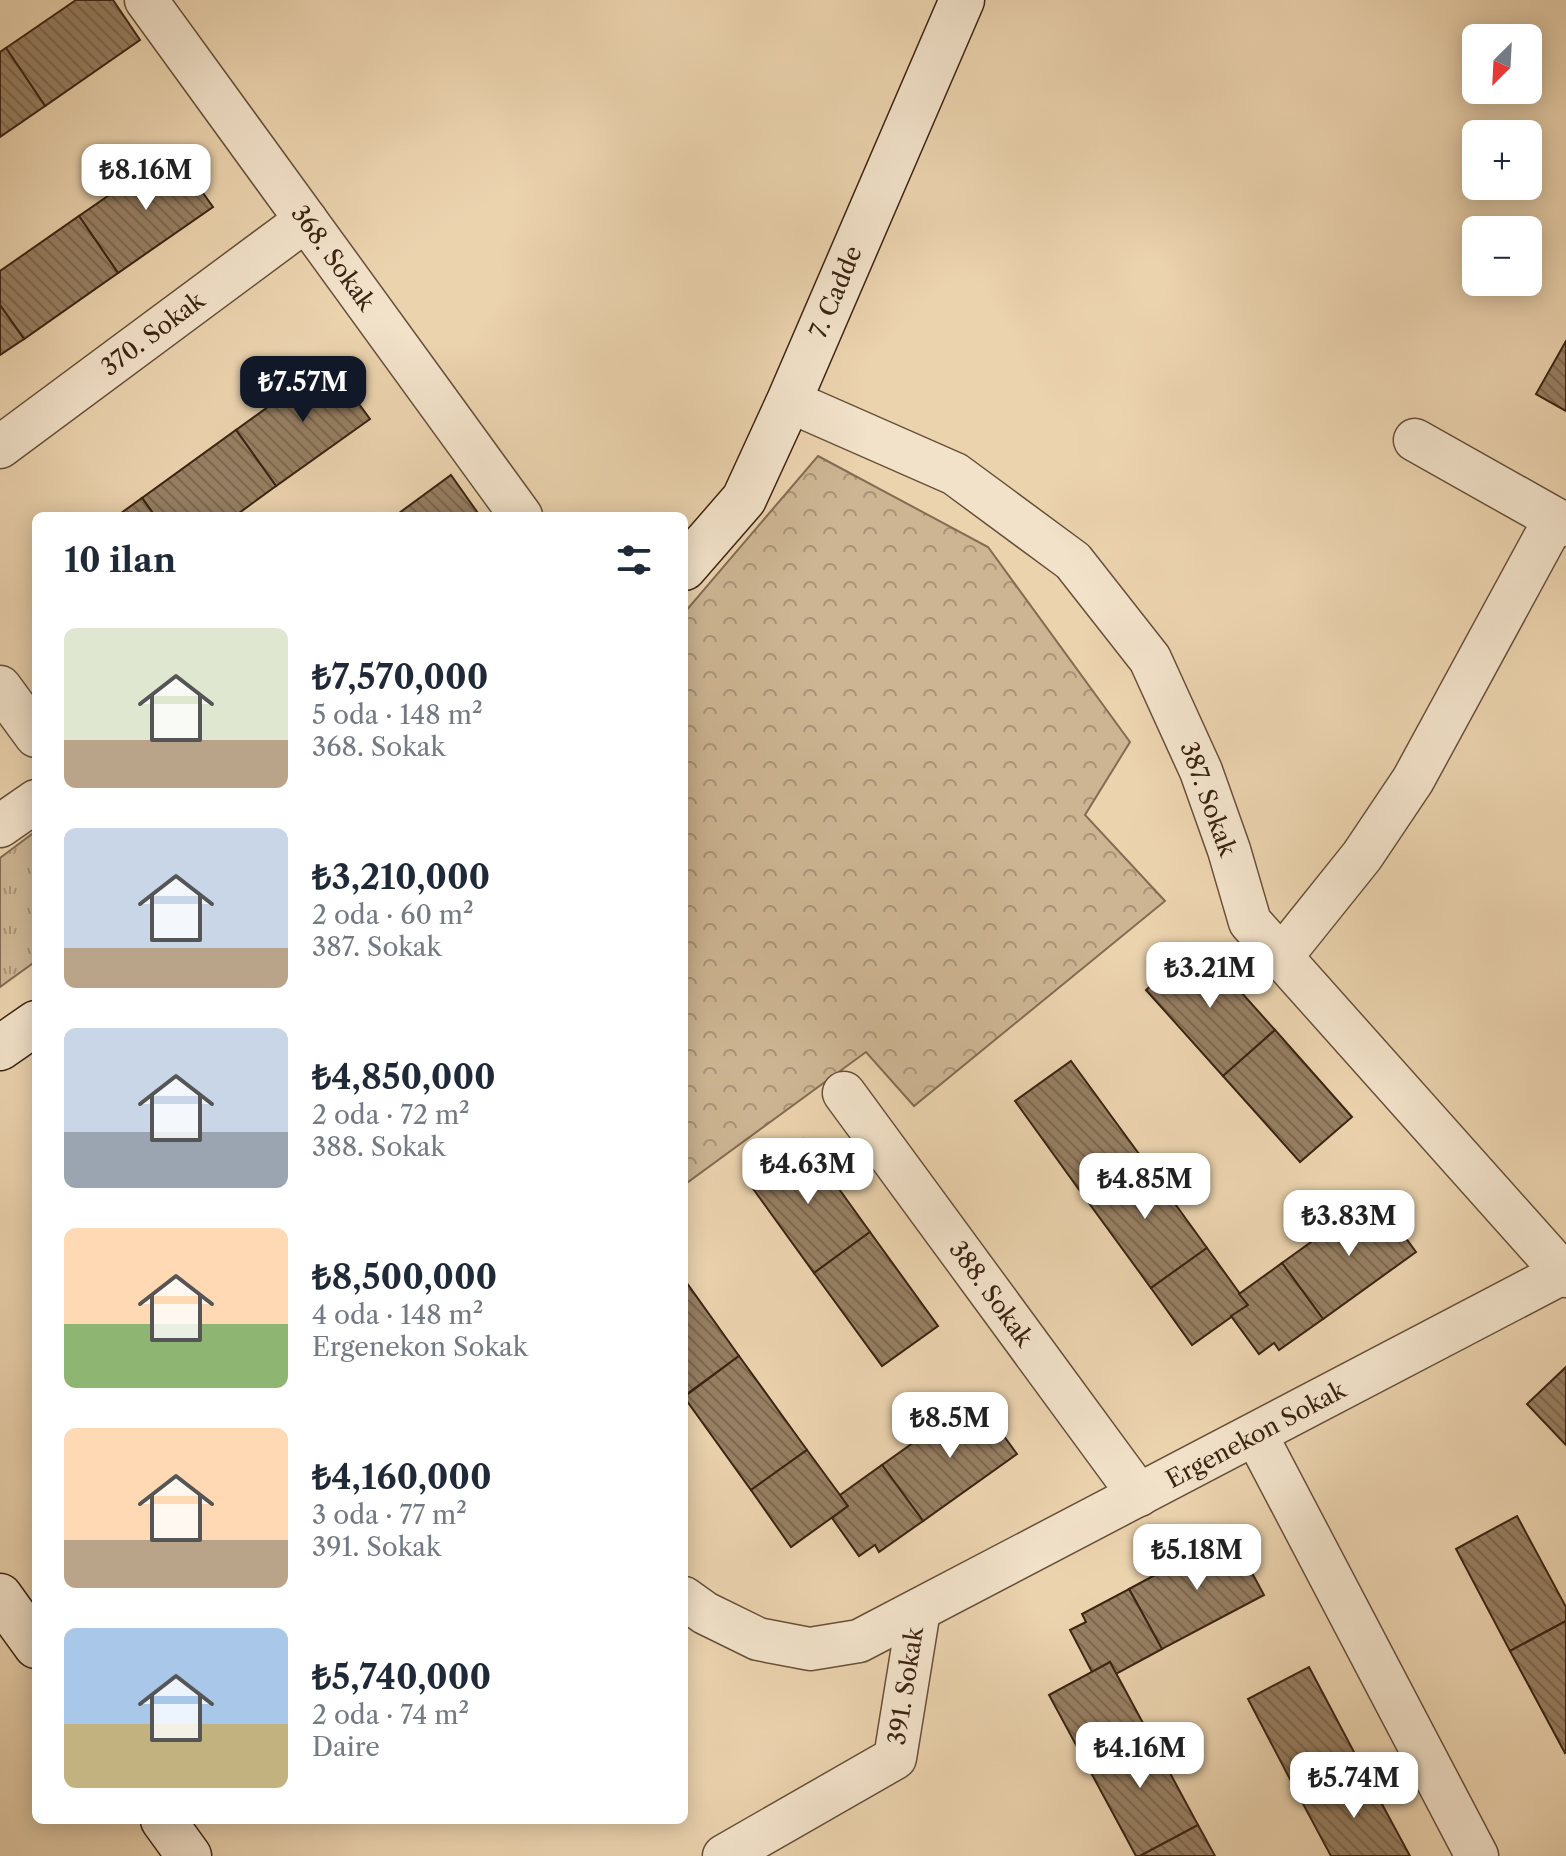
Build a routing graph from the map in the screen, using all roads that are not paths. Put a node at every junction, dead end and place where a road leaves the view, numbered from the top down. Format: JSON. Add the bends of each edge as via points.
{"nodes":[{"id":1,"x":146,"y":0,"type":"edge"},
{"id":2,"x":962,"y":0,"type":"edge"},
{"id":3,"x":306,"y":220,"type":"junction"},
{"id":4,"x":789,"y":401,"type":"junction"},
{"id":5,"x":1415,"y":440,"type":"dead end"},
{"id":6,"x":0,"y":447,"type":"edge"},
{"id":7,"x":518,"y":512,"type":"edge"},
{"id":8,"x":1561,"y":522,"type":"edge"},
{"id":9,"x":688,"y":563,"type":"edge"},
{"id":10,"x":0,"y":687,"type":"edge"},
{"id":11,"x":32,"y":731,"type":"edge"},
{"id":12,"x":32,"y":804,"type":"edge"},
{"id":13,"x":0,"y":826,"type":"edge"},
{"id":14,"x":1281,"y":957,"type":"junction"},
{"id":15,"x":32,"y":1026,"type":"edge"},
{"id":16,"x":0,"y":1048,"type":"edge"},
{"id":17,"x":844,"y":1093,"type":"dead end"},
{"id":18,"x":1565,"y":1274,"type":"edge"},
{"id":19,"x":1256,"y":1435,"type":"junction"},
{"id":20,"x":1139,"y":1495,"type":"junction"},
{"id":21,"x":0,"y":1596,"type":"edge"},
{"id":22,"x":688,"y":1601,"type":"edge"},
{"id":23,"x":919,"y":1610,"type":"junction"},
{"id":24,"x":32,"y":1640,"type":"edge"},
{"id":25,"x":166,"y":1824,"type":"edge"},
{"id":26,"x":189,"y":1856,"type":"edge"},
{"id":27,"x":724,"y":1856,"type":"edge"},
{"id":28,"x":1477,"y":1856,"type":"edge"}],
"edges":[{"from":1,"to":3,"type":"street","name":"368. Sokak"},
{"from":2,"to":4,"type":"street","name":"7. Cadde"},
{"from":3,"to":6,"type":"street","name":"370. Sokak"},
{"from":3,"to":7,"type":"street","name":"368. Sokak"},
{"from":4,"to":9,"type":"street","name":"7. Cadde","via":[[744,499]]},
{"from":4,"to":14,"type":"street","name":"387. Sokak","via":[[955,474],[1073,561],[1150,659],[1201,771],[1250,922]]},
{"from":5,"to":8,"type":"street"},
{"from":8,"to":14,"type":"street","via":[[1413,780],[1362,856]]},
{"from":10,"to":11,"type":"street"},
{"from":12,"to":13,"type":"street"},
{"from":14,"to":18,"type":"street","name":"387. Sokak"},
{"from":15,"to":16,"type":"street"},
{"from":17,"to":20,"type":"street","name":"388. Sokak"},
{"from":18,"to":19,"type":"street","name":"Ergenekon Sokak"},
{"from":19,"to":20,"type":"street","name":"Ergenekon Sokak"},
{"from":19,"to":28,"type":"street"},
{"from":20,"to":23,"type":"street","name":"Ergenekon Sokak"},
{"from":21,"to":24,"type":"street"},
{"from":22,"to":23,"type":"street","name":"Ergenekon Sokak","via":[[758,1639],[810,1649],[859,1641]]},
{"from":23,"to":27,"type":"street","name":"391. Sokak","via":[[895,1758]]},
{"from":25,"to":26,"type":"street"}]}
